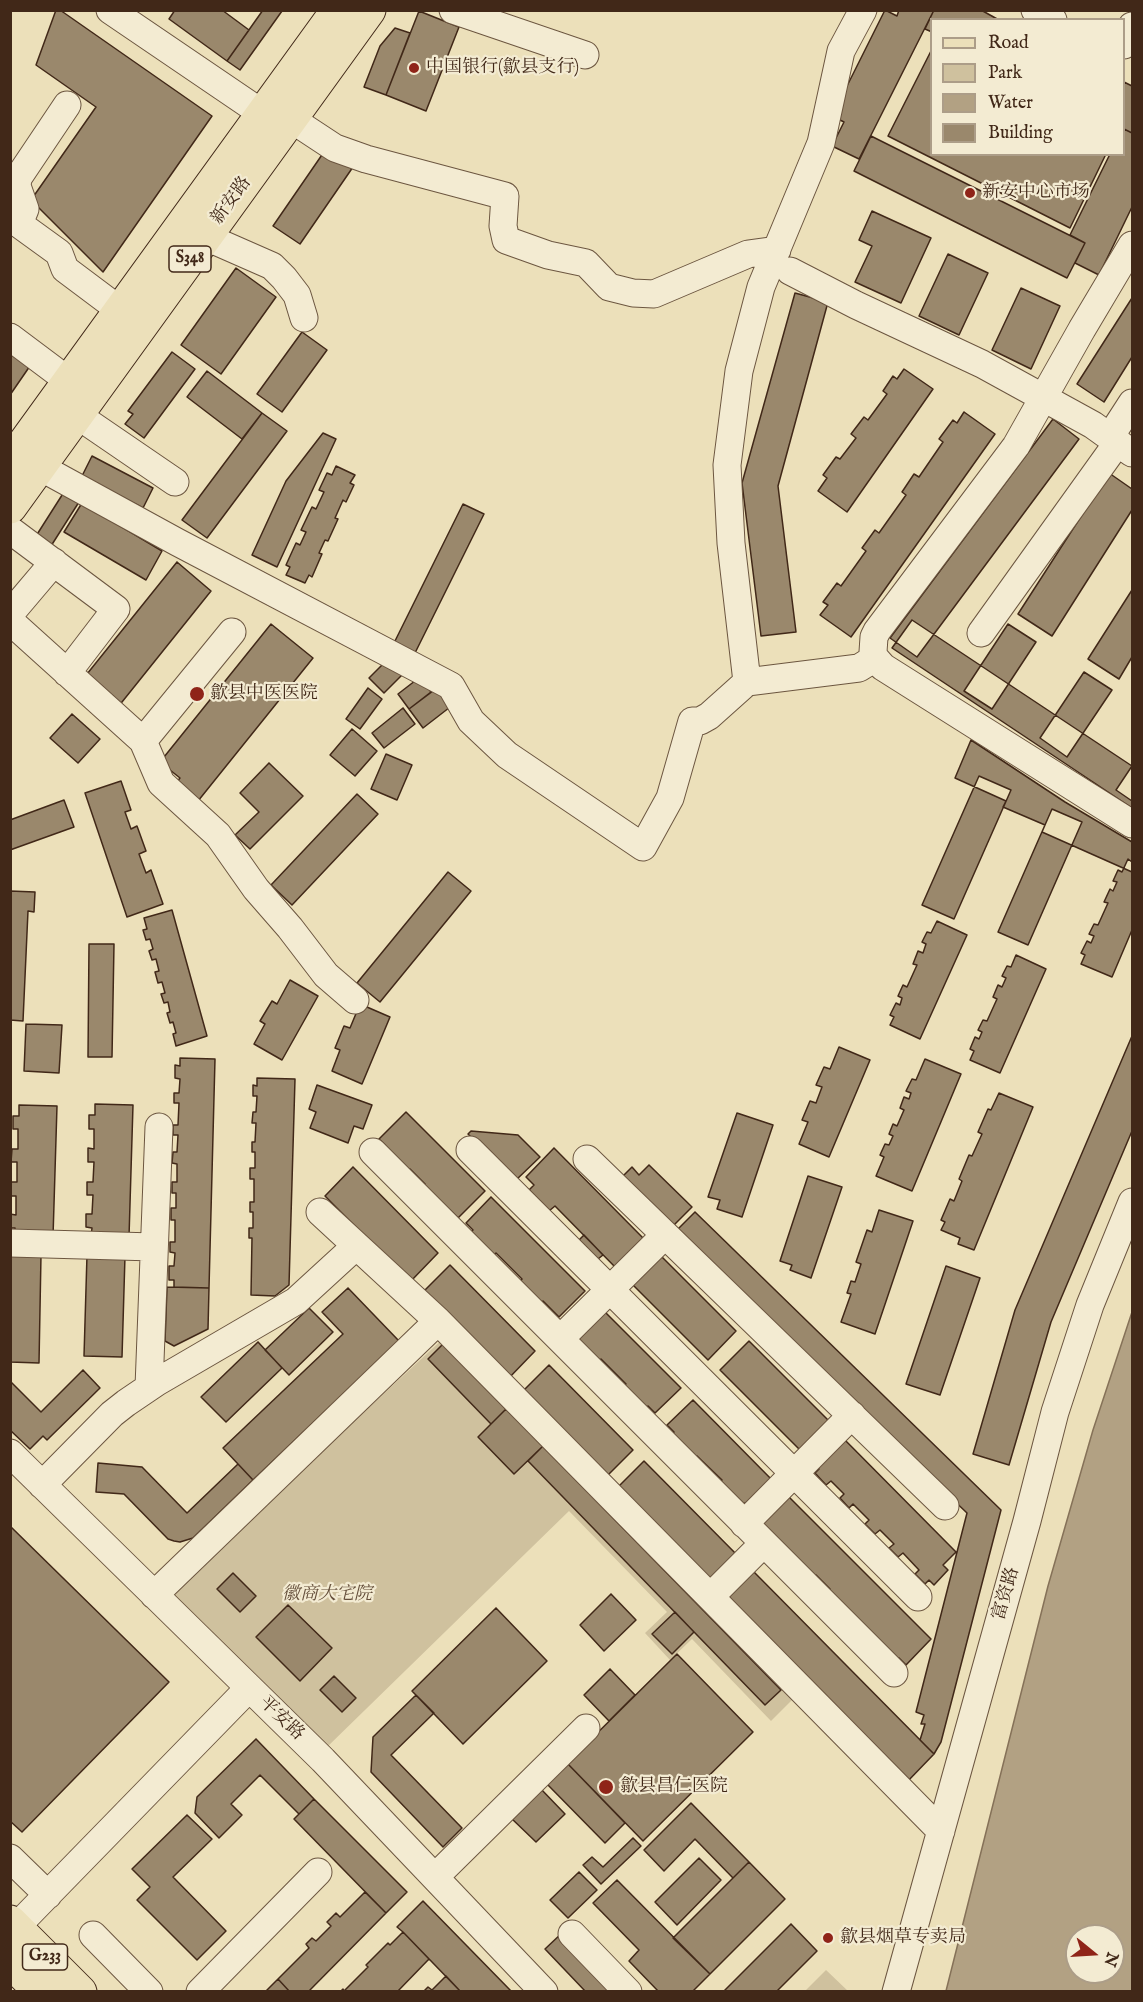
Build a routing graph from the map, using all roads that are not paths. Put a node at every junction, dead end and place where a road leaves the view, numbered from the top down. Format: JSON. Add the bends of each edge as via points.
{"nodes":[{"id":1,"x":110,"y":10,"type":"edge"},
{"id":2,"x":338,"y":10,"type":"edge"},
{"id":3,"x":369,"y":10,"type":"edge"},
{"id":4,"x":453,"y":10,"type":"edge"},
{"id":5,"x":864,"y":10,"type":"edge"},
{"id":6,"x":1035,"y":10,"type":"edge"},
{"id":7,"x":1049,"y":18,"type":"edge"},
{"id":8,"x":1132,"y":26,"type":"edge"},
{"id":9,"x":1125,"y":43,"type":"edge"},
{"id":10,"x":585,"y":55,"type":"dead end"},
{"id":11,"x":67,"y":105,"type":"dead end"},
{"id":12,"x":277,"y":117,"type":"junction"},
{"id":13,"x":206,"y":237,"type":"junction"},
{"id":14,"x":1132,"y":245,"type":"edge"},
{"id":15,"x":783,"y":260,"type":"junction"},
{"id":16,"x":121,"y":311,"type":"junction"},
{"id":17,"x":304,"y":318,"type":"dead end"},
{"id":18,"x":10,"y":338,"type":"edge"},
{"id":19,"x":70,"y":382,"type":"junction"},
{"id":20,"x":1043,"y":398,"type":"junction"},
{"id":21,"x":1132,"y":403,"type":"edge"},
{"id":22,"x":77,"y":415,"type":"junction"},
{"id":23,"x":1120,"y":444,"type":"edge"},
{"id":24,"x":25,"y":465,"type":"edge"},
{"id":25,"x":175,"y":482,"type":"dead end"},
{"id":26,"x":10,"y":507,"type":"edge"},
{"id":27,"x":10,"y":530,"type":"edge"},
{"id":28,"x":54,"y":562,"type":"junction"},
{"id":29,"x":10,"y":614,"type":"edge"},
{"id":30,"x":10,"y":621,"type":"edge"},
{"id":31,"x":232,"y":632,"type":"dead end"},
{"id":32,"x":981,"y":633,"type":"dead end"},
{"id":33,"x":875,"y":658,"type":"junction"},
{"id":34,"x":67,"y":673,"type":"junction"},
{"id":35,"x":747,"y":682,"type":"junction"},
{"id":36,"x":143,"y":741,"type":"junction"},
{"id":37,"x":1132,"y":824,"type":"edge"},
{"id":38,"x":354,"y":1000,"type":"dead end"},
{"id":39,"x":159,"y":1127,"type":"dead end"},
{"id":40,"x":470,"y":1150,"type":"dead end"},
{"id":41,"x":373,"y":1152,"type":"dead end"},
{"id":42,"x":586,"y":1159,"type":"dead end"},
{"id":43,"x":1132,"y":1202,"type":"edge"},
{"id":44,"x":320,"y":1212,"type":"dead end"},
{"id":45,"x":665,"y":1235,"type":"junction"},
{"id":46,"x":10,"y":1243,"type":"edge"},
{"id":47,"x":357,"y":1246,"type":"junction"},
{"id":48,"x":154,"y":1247,"type":"junction"},
{"id":49,"x":610,"y":1290,"type":"junction"},
{"id":50,"x":438,"y":1321,"type":"junction"},
{"id":51,"x":560,"y":1340,"type":"junction"},
{"id":52,"x":149,"y":1387,"type":"junction"},
{"id":53,"x":852,"y":1415,"type":"junction"},
{"id":54,"x":10,"y":1453,"type":"edge"},
{"id":55,"x":795,"y":1474,"type":"junction"},
{"id":56,"x":42,"y":1485,"type":"junction"},
{"id":57,"x":945,"y":1506,"type":"dead end"},
{"id":58,"x":744,"y":1524,"type":"junction"},
{"id":59,"x":764,"y":1543,"type":"junction"},
{"id":60,"x":154,"y":1595,"type":"junction"},
{"id":61,"x":711,"y":1596,"type":"junction"},
{"id":62,"x":918,"y":1597,"type":"dead end"},
{"id":63,"x":894,"y":1673,"type":"dead end"},
{"id":64,"x":249,"y":1688,"type":"junction"},
{"id":65,"x":586,"y":1728,"type":"dead end"},
{"id":66,"x":941,"y":1831,"type":"junction"},
{"id":67,"x":10,"y":1858,"type":"edge"},
{"id":68,"x":318,"y":1872,"type":"dead end"},
{"id":69,"x":435,"y":1877,"type":"junction"},
{"id":70,"x":48,"y":1895,"type":"junction"},
{"id":71,"x":13,"y":1925,"type":"edge"},
{"id":72,"x":572,"y":1934,"type":"dead end"},
{"id":73,"x":93,"y":1935,"type":"dead end"},
{"id":74,"x":10,"y":1960,"type":"edge"},
{"id":75,"x":41,"y":1992,"type":"edge"},
{"id":76,"x":80,"y":1992,"type":"edge"},
{"id":77,"x":149,"y":1992,"type":"edge"},
{"id":78,"x":200,"y":1992,"type":"edge"},
{"id":79,"x":544,"y":1992,"type":"edge"},
{"id":80,"x":628,"y":1992,"type":"edge"},
{"id":81,"x":896,"y":1992,"type":"edge"}],
"edges":[{"from":1,"to":12,"type":"street"},
{"from":2,"to":12,"type":"main road","name":"新安路","number":"S348"},
{"from":3,"to":12,"type":"main road","name":"新安路","number":"S348"},
{"from":4,"to":10,"type":"street"},
{"from":5,"to":15,"type":"street","via":[[841,51],[821,142]]},
{"from":6,"to":7,"type":"street"},
{"from":8,"to":9,"type":"street"},
{"from":11,"to":16,"type":"street","via":[[18,178],[25,210],[19,224],[59,253],[65,269]]},
{"from":12,"to":13,"type":"main road","name":"新安路","number":"S348"},
{"from":12,"to":15,"type":"street","via":[[335,148],[505,196],[506,240],[586,263],[609,287],[654,294],[748,254]]},
{"from":12,"to":16,"type":"main road","name":"新安路","number":"S348"},
{"from":13,"to":17,"type":"street","via":[[272,266],[297,295]]},
{"from":13,"to":22,"type":"main road","name":"新安路","number":"S348"},
{"from":14,"to":20,"type":"street"},
{"from":15,"to":20,"type":"street","via":[[856,305],[982,364]]},
{"from":15,"to":35,"type":"street","via":[[761,287],[739,371],[727,465],[731,543]]},
{"from":16,"to":19,"type":"main road","name":"新安路","number":"S348"},
{"from":18,"to":19,"type":"street"},
{"from":19,"to":24,"type":"main road","name":"新安路","number":"S348"},
{"from":20,"to":23,"type":"street"},
{"from":20,"to":33,"type":"street","via":[[1016,446],[877,631]]},
{"from":21,"to":23,"type":"street"},
{"from":22,"to":24,"type":"main road","name":"新安路","number":"S348"},
{"from":22,"to":25,"type":"street"},
{"from":23,"to":32,"type":"street"},
{"from":24,"to":26,"type":"main road","name":"新安路","number":"S348"},
{"from":24,"to":35,"type":"street","via":[[451,686],[471,721],[507,755],[643,847],[670,798],[692,721],[709,716]]},
{"from":27,"to":28,"type":"street"},
{"from":28,"to":29,"type":"street"},
{"from":28,"to":34,"type":"street","via":[[116,609]]},
{"from":30,"to":34,"type":"street"},
{"from":31,"to":36,"type":"street"},
{"from":33,"to":35,"type":"street","via":[[859,668]]},
{"from":33,"to":37,"type":"street","via":[[884,668]]},
{"from":34,"to":36,"type":"street"},
{"from":36,"to":38,"type":"street","via":[[161,783],[218,835],[326,975]]},
{"from":39,"to":48,"type":"street"},
{"from":40,"to":49,"type":"street"},
{"from":41,"to":51,"type":"street"},
{"from":42,"to":45,"type":"street"},
{"from":43,"to":66,"type":"street","name":"富资路","via":[[1090,1305],[1055,1412]]},
{"from":44,"to":47,"type":"street"},
{"from":45,"to":49,"type":"street"},
{"from":45,"to":53,"type":"street"},
{"from":46,"to":48,"type":"street"},
{"from":47,"to":50,"type":"street"},
{"from":47,"to":52,"type":"street","via":[[296,1301]]},
{"from":48,"to":52,"type":"street"},
{"from":49,"to":51,"type":"street"},
{"from":49,"to":55,"type":"street"},
{"from":50,"to":60,"type":"street"},
{"from":50,"to":61,"type":"street"},
{"from":51,"to":58,"type":"street"},
{"from":52,"to":56,"type":"street","via":[[112,1414]]},
{"from":53,"to":55,"type":"street"},
{"from":53,"to":57,"type":"street"},
{"from":54,"to":56,"type":"street","name":"平安路"},
{"from":55,"to":58,"type":"street"},
{"from":55,"to":62,"type":"street"},
{"from":56,"to":60,"type":"street","name":"平安路"},
{"from":58,"to":59,"type":"street"},
{"from":59,"to":61,"type":"street"},
{"from":59,"to":63,"type":"street"},
{"from":60,"to":64,"type":"street","name":"平安路"},
{"from":61,"to":66,"type":"street"},
{"from":64,"to":69,"type":"street","name":"平安路"},
{"from":64,"to":70,"type":"street"},
{"from":65,"to":69,"type":"street"},
{"from":66,"to":81,"type":"street","name":"富资路"},
{"from":67,"to":70,"type":"street"},
{"from":68,"to":78,"type":"street"},
{"from":69,"to":79,"type":"street","name":"平安路"},
{"from":70,"to":71,"type":"street"},
{"from":71,"to":76,"type":"main road","number":"G233"},
{"from":72,"to":80,"type":"street"},
{"from":73,"to":77,"type":"street"},
{"from":74,"to":75,"type":"main road","number":"G233"}]}
